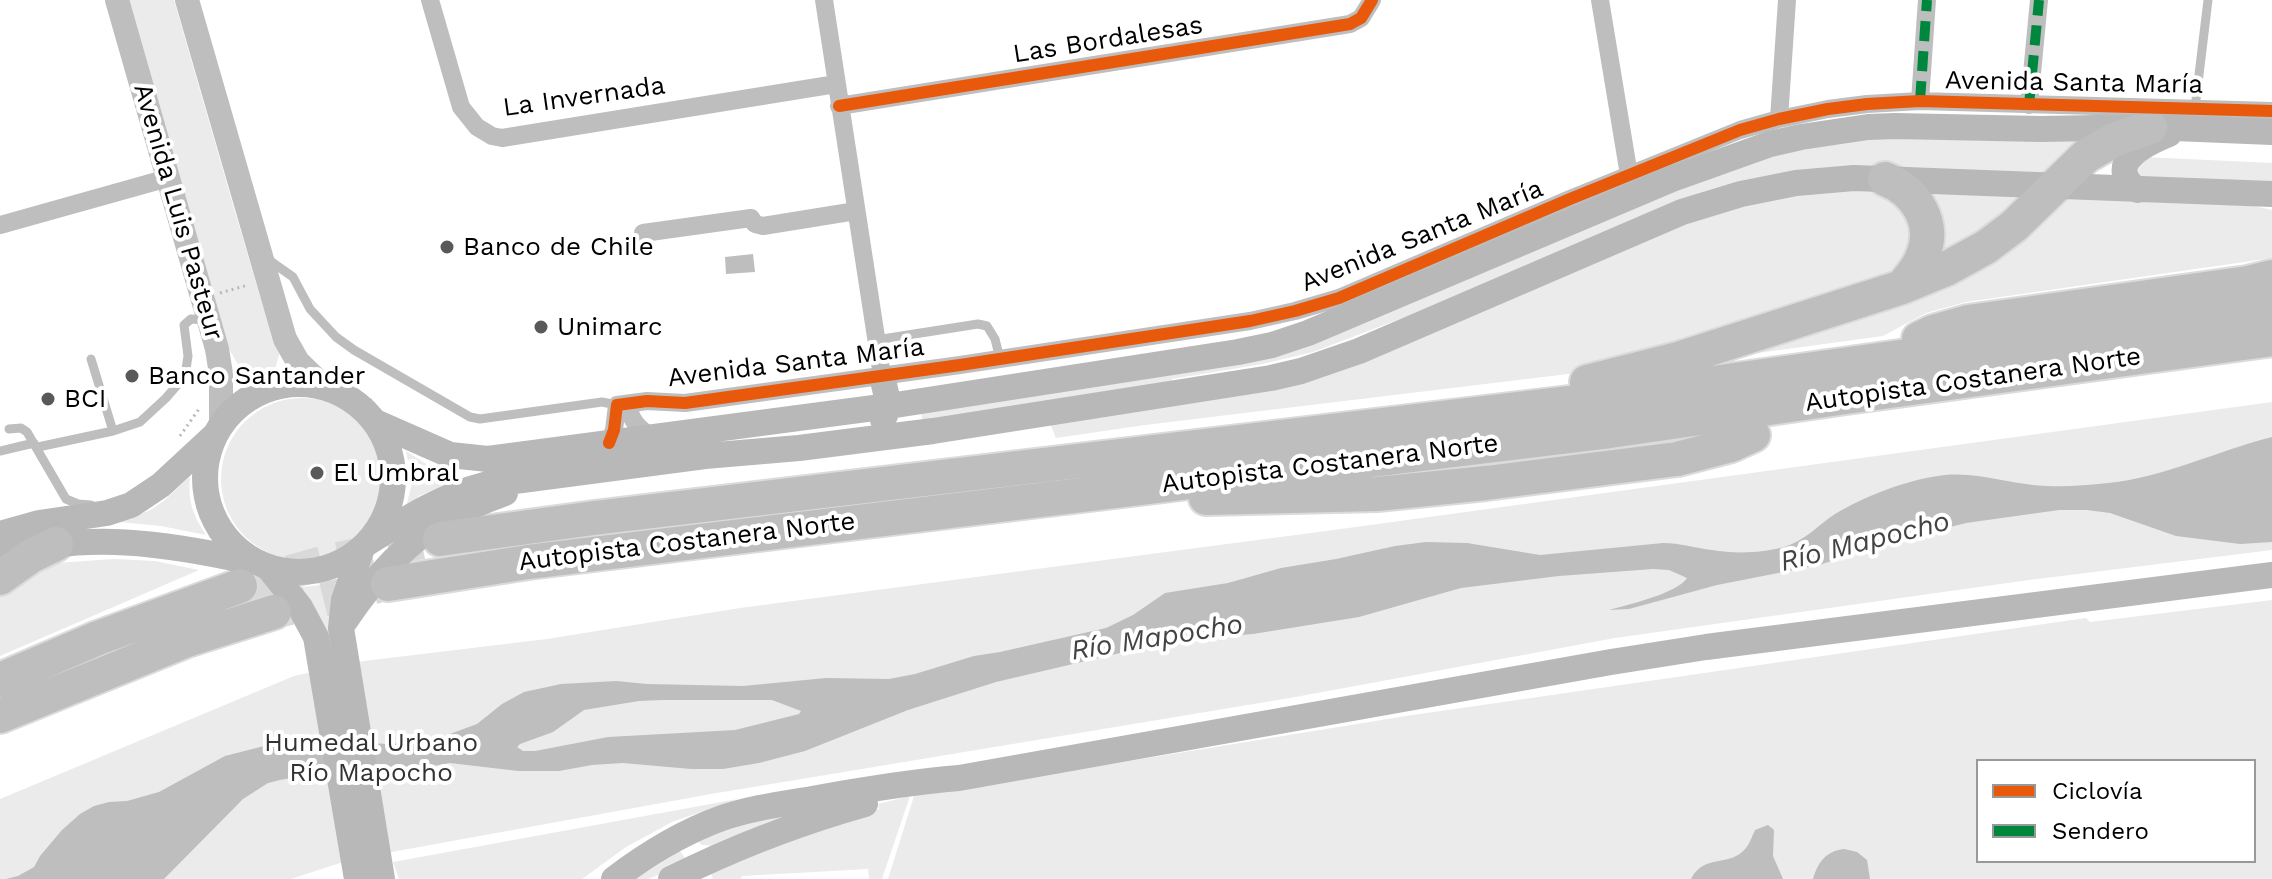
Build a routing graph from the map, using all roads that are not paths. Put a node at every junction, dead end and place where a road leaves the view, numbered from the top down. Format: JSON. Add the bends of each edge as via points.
{"nodes":[{"id":1,"x":117,"y":0,"type":"edge"},
{"id":2,"x":187,"y":0,"type":"edge"},
{"id":3,"x":430,"y":0,"type":"edge"},
{"id":4,"x":824,"y":0,"type":"edge"},
{"id":5,"x":1372,"y":0,"type":"edge"},
{"id":6,"x":1600,"y":0,"type":"edge"},
{"id":7,"x":1787,"y":0,"type":"edge"},
{"id":8,"x":1927,"y":0,"type":"edge"},
{"id":9,"x":2039,"y":0,"type":"edge"},
{"id":10,"x":2208,"y":0,"type":"edge"},
{"id":11,"x":836,"y":84,"type":"junction"},
{"id":12,"x":1920,"y":101,"type":"junction"},
{"id":13,"x":2029,"y":105,"type":"junction"},
{"id":14,"x":839,"y":106,"type":"junction"},
{"id":15,"x":2272,"y":111,"type":"edge"},
{"id":16,"x":1779,"y":119,"type":"junction"},
{"id":17,"x":2176,"y":121,"type":"junction"},
{"id":18,"x":2272,"y":132,"type":"edge"},
{"id":19,"x":1629,"y":175,"type":"junction"},
{"id":20,"x":168,"y":178,"type":"junction"},
{"id":21,"x":1885,"y":179,"type":"junction"},
{"id":22,"x":2055,"y":186,"type":"junction"},
{"id":23,"x":2137,"y":190,"type":"junction"},
{"id":24,"x":2272,"y":194,"type":"edge"},
{"id":25,"x":856,"y":211,"type":"junction"},
{"id":26,"x":0,"y":225,"type":"edge"},
{"id":27,"x":643,"y":233,"type":"dead end"},
{"id":28,"x":268,"y":277,"type":"junction"},
{"id":29,"x":293,"y":277,"type":"junction"},
{"id":30,"x":2272,"y":277,"type":"edge"},
{"id":31,"x":1902,"y":287,"type":"junction"},
{"id":32,"x":2272,"y":305,"type":"edge"},
{"id":33,"x":207,"y":309,"type":"junction"},
{"id":34,"x":1919,"y":339,"type":"dead end"},
{"id":35,"x":2272,"y":339,"type":"edge"},
{"id":36,"x":876,"y":340,"type":"junction"},
{"id":37,"x":91,"y":359,"type":"dead end"},
{"id":38,"x":1000,"y":359,"type":"junction"},
{"id":39,"x":882,"y":376,"type":"junction"},
{"id":40,"x":332,"y":384,"type":"junction"},
{"id":41,"x":622,"y":404,"type":"junction"},
{"id":42,"x":889,"y":406,"type":"junction"},
{"id":43,"x":844,"y":412,"type":"junction"},
{"id":44,"x":377,"y":414,"type":"junction"},
{"id":45,"x":9,"y":429,"type":"dead end"},
{"id":46,"x":218,"y":430,"type":"junction"},
{"id":47,"x":1347,"y":430,"type":"junction"},
{"id":48,"x":113,"y":431,"type":"junction"},
{"id":49,"x":1753,"y":435,"type":"dead end"},
{"id":50,"x":653,"y":437,"type":"junction"},
{"id":51,"x":609,"y":443,"type":"junction"},
{"id":52,"x":841,"y":443,"type":"junction"},
{"id":53,"x":36,"y":445,"type":"junction"},
{"id":54,"x":0,"y":451,"type":"edge"},
{"id":55,"x":557,"y":475,"type":"junction"},
{"id":56,"x":1090,"y":493,"type":"junction"},
{"id":57,"x":118,"y":510,"type":"junction"},
{"id":58,"x":0,"y":534,"type":"edge"},
{"id":59,"x":440,"y":539,"type":"tunnel mouth"},
{"id":60,"x":56,"y":544,"type":"junction"},
{"id":61,"x":366,"y":545,"type":"junction"},
{"id":62,"x":0,"y":556,"type":"edge"},
{"id":63,"x":256,"y":572,"type":"junction"},
{"id":64,"x":2272,"y":575,"type":"edge"},
{"id":65,"x":0,"y":578,"type":"edge"},
{"id":66,"x":388,"y":584,"type":"tunnel mouth"},
{"id":67,"x":274,"y":612,"type":"tunnel mouth"},
{"id":68,"x":334,"y":640,"type":"junction"},
{"id":69,"x":0,"y":680,"type":"edge"},
{"id":70,"x":0,"y":716,"type":"edge"},
{"id":71,"x":959,"y":778,"type":"junction"},
{"id":72,"x":677,"y":838,"type":"junction"},
{"id":73,"x":701,"y":872,"type":"edge"},
{"id":74,"x":368,"y":875,"type":"edge"},
{"id":75,"x":614,"y":879,"type":"edge"},
{"id":76,"x":671,"y":879,"type":"edge"}],
"edges":[{"from":1,"to":20,"type":"street","name":"Avenida Luis Pasteur"},
{"from":2,"to":28,"type":"street"},
{"from":3,"to":11,"type":"street","name":"La Invernada","via":[[461,107],[492,136]]},
{"from":4,"to":11,"type":"street"},
{"from":5,"to":14,"type":"street","name":"Las Bordalesas","via":[[1361,18],[1350,24]]},
{"from":6,"to":19,"type":"street"},
{"from":7,"to":16,"type":"street"},
{"from":8,"to":12,"type":"street"},
{"from":9,"to":13,"type":"street"},
{"from":10,"to":17,"type":"lane"},
{"from":11,"to":14,"type":"street"},
{"from":12,"to":13,"type":"street","name":"Avenida Santa María"},
{"from":12,"to":16,"type":"street","name":"Avenida Santa María"},
{"from":13,"to":17,"type":"street","name":"Avenida Santa María"},
{"from":14,"to":25,"type":"street"},
{"from":15,"to":17,"type":"street","name":"Avenida Santa María"},
{"from":16,"to":19,"type":"street","name":"Avenida Santa María"},
{"from":17,"to":18,"type":"main road","name":"Avenida Santa María"},
{"from":17,"to":22,"type":"highway","via":[[2101,147]]},
{"from":17,"to":23,"type":"main road","via":[[2129,157],[2125,172]]},
{"from":17,"to":42,"type":"main road","name":"Avenida Santa María","via":[[2041,129],[1868,127],[1801,137],[1672,179],[1272,345]]},
{"from":19,"to":38,"type":"street","name":"Avenida Santa María","via":[[1339,298],[1295,311]]},
{"from":20,"to":26,"type":"street"},
{"from":20,"to":33,"type":"street","name":"Avenida Luis Pasteur"},
{"from":21,"to":22,"type":"main road"},
{"from":21,"to":31,"type":"highway","via":[[1913,198],[1926,222],[1924,252]]},
{"from":21,"to":52,"type":"main road","via":[[1774,187],[1682,212],[1301,371]]},
{"from":22,"to":23,"type":"main road"},
{"from":22,"to":31,"type":"highway","via":[[1986,247]]},
{"from":23,"to":24,"type":"main road"},
{"from":25,"to":27,"type":"street","via":[[763,226],[751,218]]},
{"from":25,"to":36,"type":"street"},
{"from":28,"to":29,"type":"lane"},
{"from":28,"to":29,"type":"lane"},
{"from":28,"to":40,"type":"street","via":[[292,354],[307,372]]},
{"from":29,"to":41,"type":"lane","via":[[310,309],[336,337],[470,417]]},
{"from":30,"to":34,"type":"highway","via":[[1968,322]]},
{"from":31,"to":47,"type":"highway","via":[[1621,374]]},
{"from":32,"to":47,"type":"highway","name":"Autopista Costanera Norte"},
{"from":33,"to":46,"type":"street","name":"Avenida Luis Pasteur","via":[[221,374]]},
{"from":33,"to":48,"type":"lane","via":[[184,325],[185,376],[140,422]]},
{"from":35,"to":56,"type":"highway","name":"Autopista Costanera Norte","via":[[1610,431]]},
{"from":36,"to":38,"type":"lane","via":[[978,324],[987,326]]},
{"from":36,"to":39,"type":"street"},
{"from":37,"to":48,"type":"lane"},
{"from":38,"to":39,"type":"street","name":"Avenida Santa María"},
{"from":39,"to":41,"type":"street","name":"Avenida Santa María","via":[[685,403]]},
{"from":39,"to":42,"type":"main road"},
{"from":39,"to":43,"type":"main road","via":[[866,397]]},
{"from":40,"to":44,"type":"main road","via":[[365,411]]},
{"from":40,"to":46,"type":"main road","via":[[267,390],[241,404]]},
{"from":41,"to":50,"type":"street","via":[[639,430]]},
{"from":41,"to":51,"type":"street"},
{"from":42,"to":43,"type":"main road","name":"Avenida Santa María"},
{"from":42,"to":52,"type":"main road","via":[[880,424]]},
{"from":43,"to":50,"type":"main road","name":"Avenida Santa María"},
{"from":44,"to":51,"type":"main road","name":"Avenida Santa María","via":[[443,453],[467,458]]},
{"from":44,"to":61,"type":"main road","via":[[394,477],[389,508]]},
{"from":45,"to":53,"type":"lane","via":[[21,428]]},
{"from":46,"to":57,"type":"main road","via":[[147,496]]},
{"from":46,"to":63,"type":"main road","via":[[205,467],[210,508]]},
{"from":47,"to":59,"type":"highway","name":"Autopista Costanera Norte"},
{"from":48,"to":53,"type":"lane"},
{"from":49,"to":56,"type":"highway","via":[[1677,459],[1377,494],[1208,498]]},
{"from":50,"to":51,"type":"main road","name":"Avenida Santa María"},
{"from":52,"to":55,"type":"main road"},
{"from":53,"to":54,"type":"lane"},
{"from":53,"to":57,"type":"lane","via":[[66,499]]},
{"from":55,"to":61,"type":"main road","via":[[460,491]]},
{"from":55,"to":68,"type":"main road","via":[[440,522],[370,587]]},
{"from":56,"to":66,"type":"highway","name":"Autopista Costanera Norte"},
{"from":57,"to":58,"type":"main road"},
{"from":60,"to":62,"type":"main road"},
{"from":60,"to":63,"type":"main road","via":[[169,545]]},
{"from":60,"to":65,"type":"highway"},
{"from":61,"to":63,"type":"main road","via":[[317,570]]},
{"from":61,"to":68,"type":"main road"},
{"from":63,"to":68,"type":"main road","via":[[307,616],[316,637]]},
{"from":63,"to":69,"type":"highway"},
{"from":64,"to":71,"type":"main road","via":[[1665,653]]},
{"from":67,"to":70,"type":"highway","via":[[187,640]]},
{"from":68,"to":74,"type":"main road"},
{"from":71,"to":72,"type":"main road","via":[[905,782],[759,808]]},
{"from":71,"to":73,"type":"main road","via":[[815,819],[734,849]]},
{"from":72,"to":73,"type":"main road"},
{"from":72,"to":75,"type":"main road"},
{"from":73,"to":76,"type":"main road"}]}
